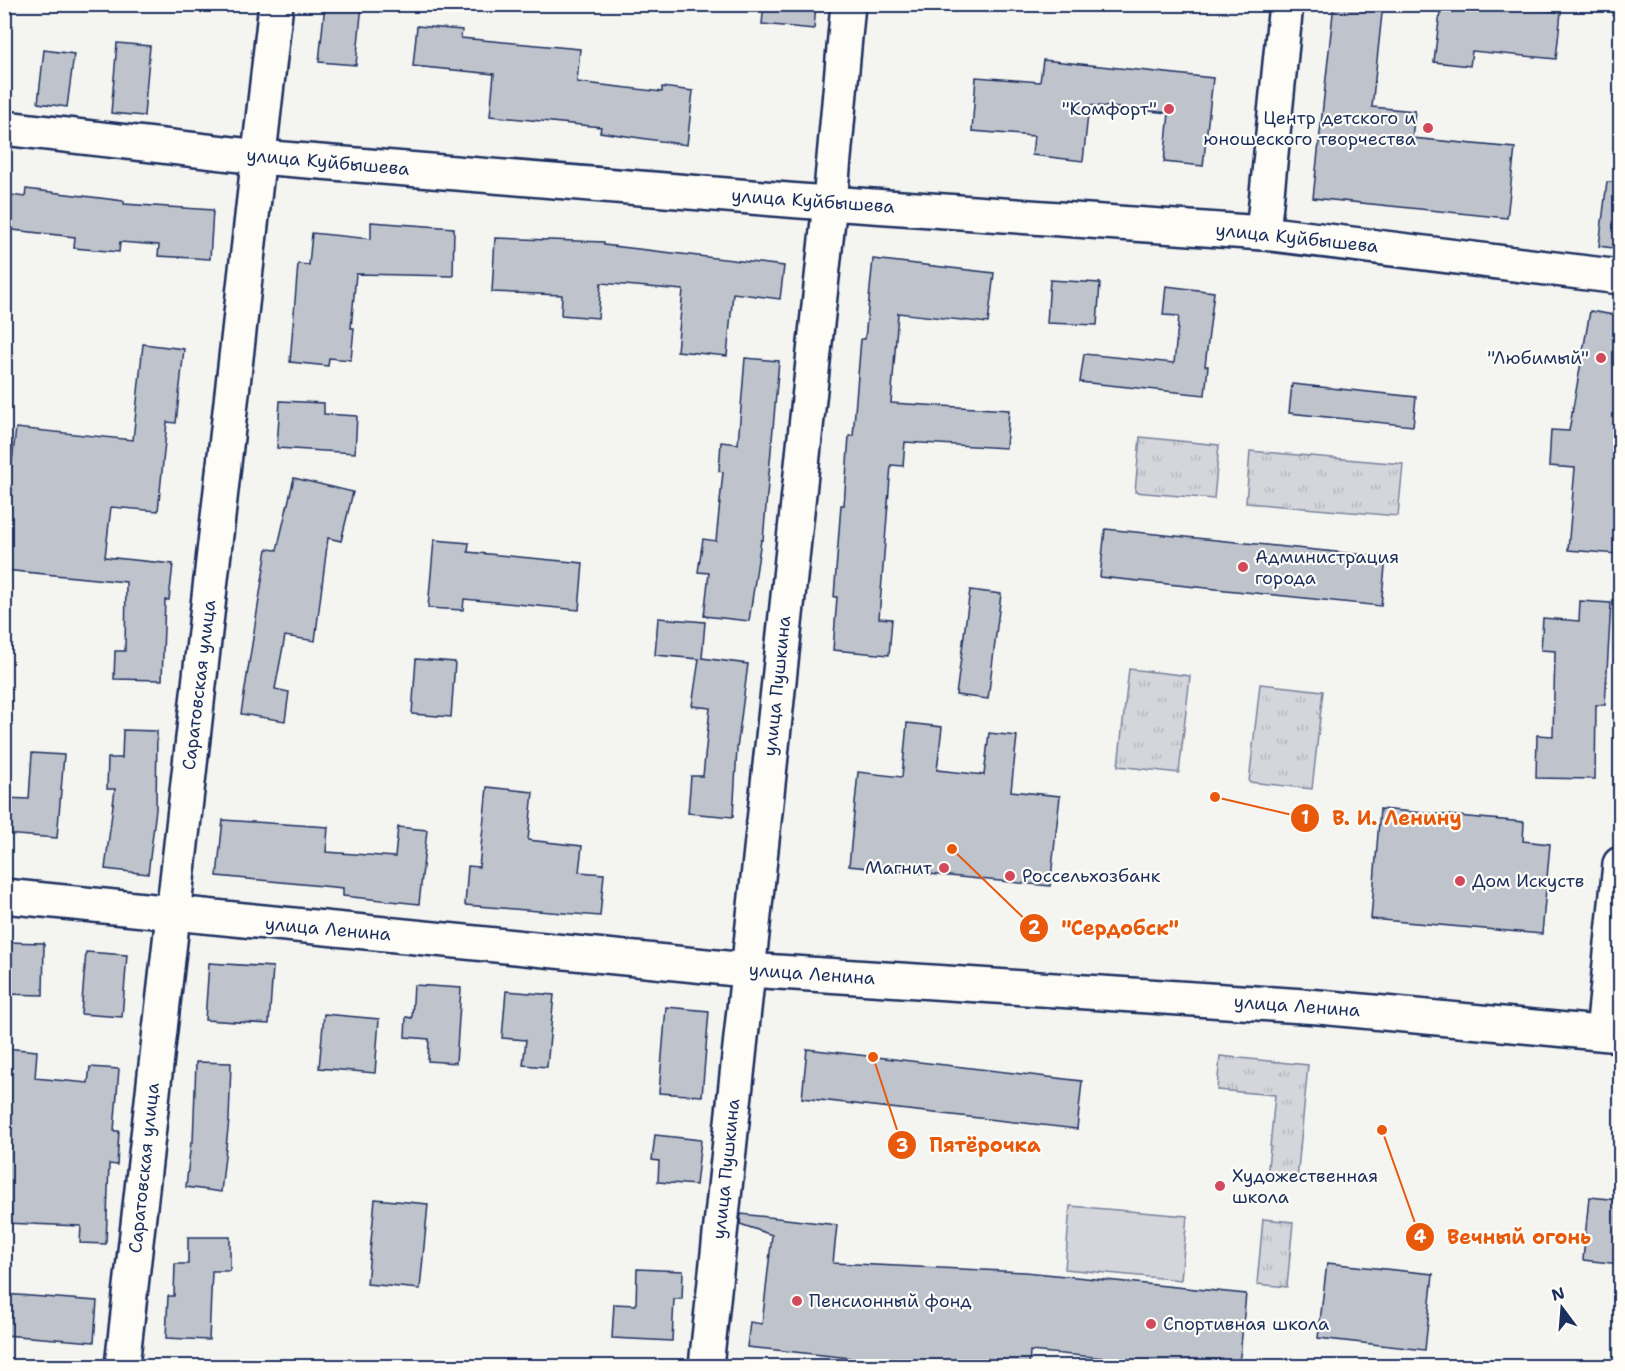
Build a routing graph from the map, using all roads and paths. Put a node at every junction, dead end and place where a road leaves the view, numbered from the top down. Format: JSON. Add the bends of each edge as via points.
{"nodes":[{"id":1,"x":276,"y":4,"type":"edge"},
{"id":2,"x":848,"y":4,"type":"edge"},
{"id":3,"x":1286,"y":4,"type":"edge"},
{"id":4,"x":4,"y":128,"type":"edge"},
{"id":5,"x":260,"y":157,"type":"junction"},
{"id":6,"x":830,"y":202,"type":"junction"},
{"id":7,"x":1263,"y":233,"type":"junction"},
{"id":8,"x":1620,"y":277,"type":"edge"},
{"id":9,"x":1620,"y":864,"type":"edge"},
{"id":10,"x":4,"y":896,"type":"edge"},
{"id":11,"x":173,"y":914,"type":"junction"},
{"id":12,"x":746,"y":970,"type":"junction"},
{"id":13,"x":1612,"y":1034,"type":"edge"},
{"id":14,"x":122,"y":1366,"type":"edge"},
{"id":15,"x":706,"y":1366,"type":"edge"}],
"edges":[{"from":1,"to":5,"type":"street","name":"Саратовская улица"},
{"from":2,"to":6,"type":"street","name":"улица Пушкина"},
{"from":3,"to":7,"type":"street"},
{"from":4,"to":5,"type":"street","name":"улица Куйбышева"},
{"from":5,"to":6,"type":"street","name":"улица Куйбышева"},
{"from":5,"to":11,"type":"street","name":"Саратовская улица"},
{"from":6,"to":7,"type":"street","name":"улица Куйбышева"},
{"from":6,"to":12,"type":"street","name":"улица Пушкина"},
{"from":7,"to":8,"type":"street","name":"улица Куйбышева"},
{"from":9,"to":13,"type":"street"},
{"from":10,"to":11,"type":"street","name":"улица Ленина"},
{"from":11,"to":12,"type":"street","name":"улица Ленина"},
{"from":11,"to":14,"type":"street","name":"Саратовская улица"},
{"from":12,"to":13,"type":"street","name":"улица Ленина","via":[[1319,1007]]},
{"from":12,"to":15,"type":"street","name":"улица Пушкина"}]}
